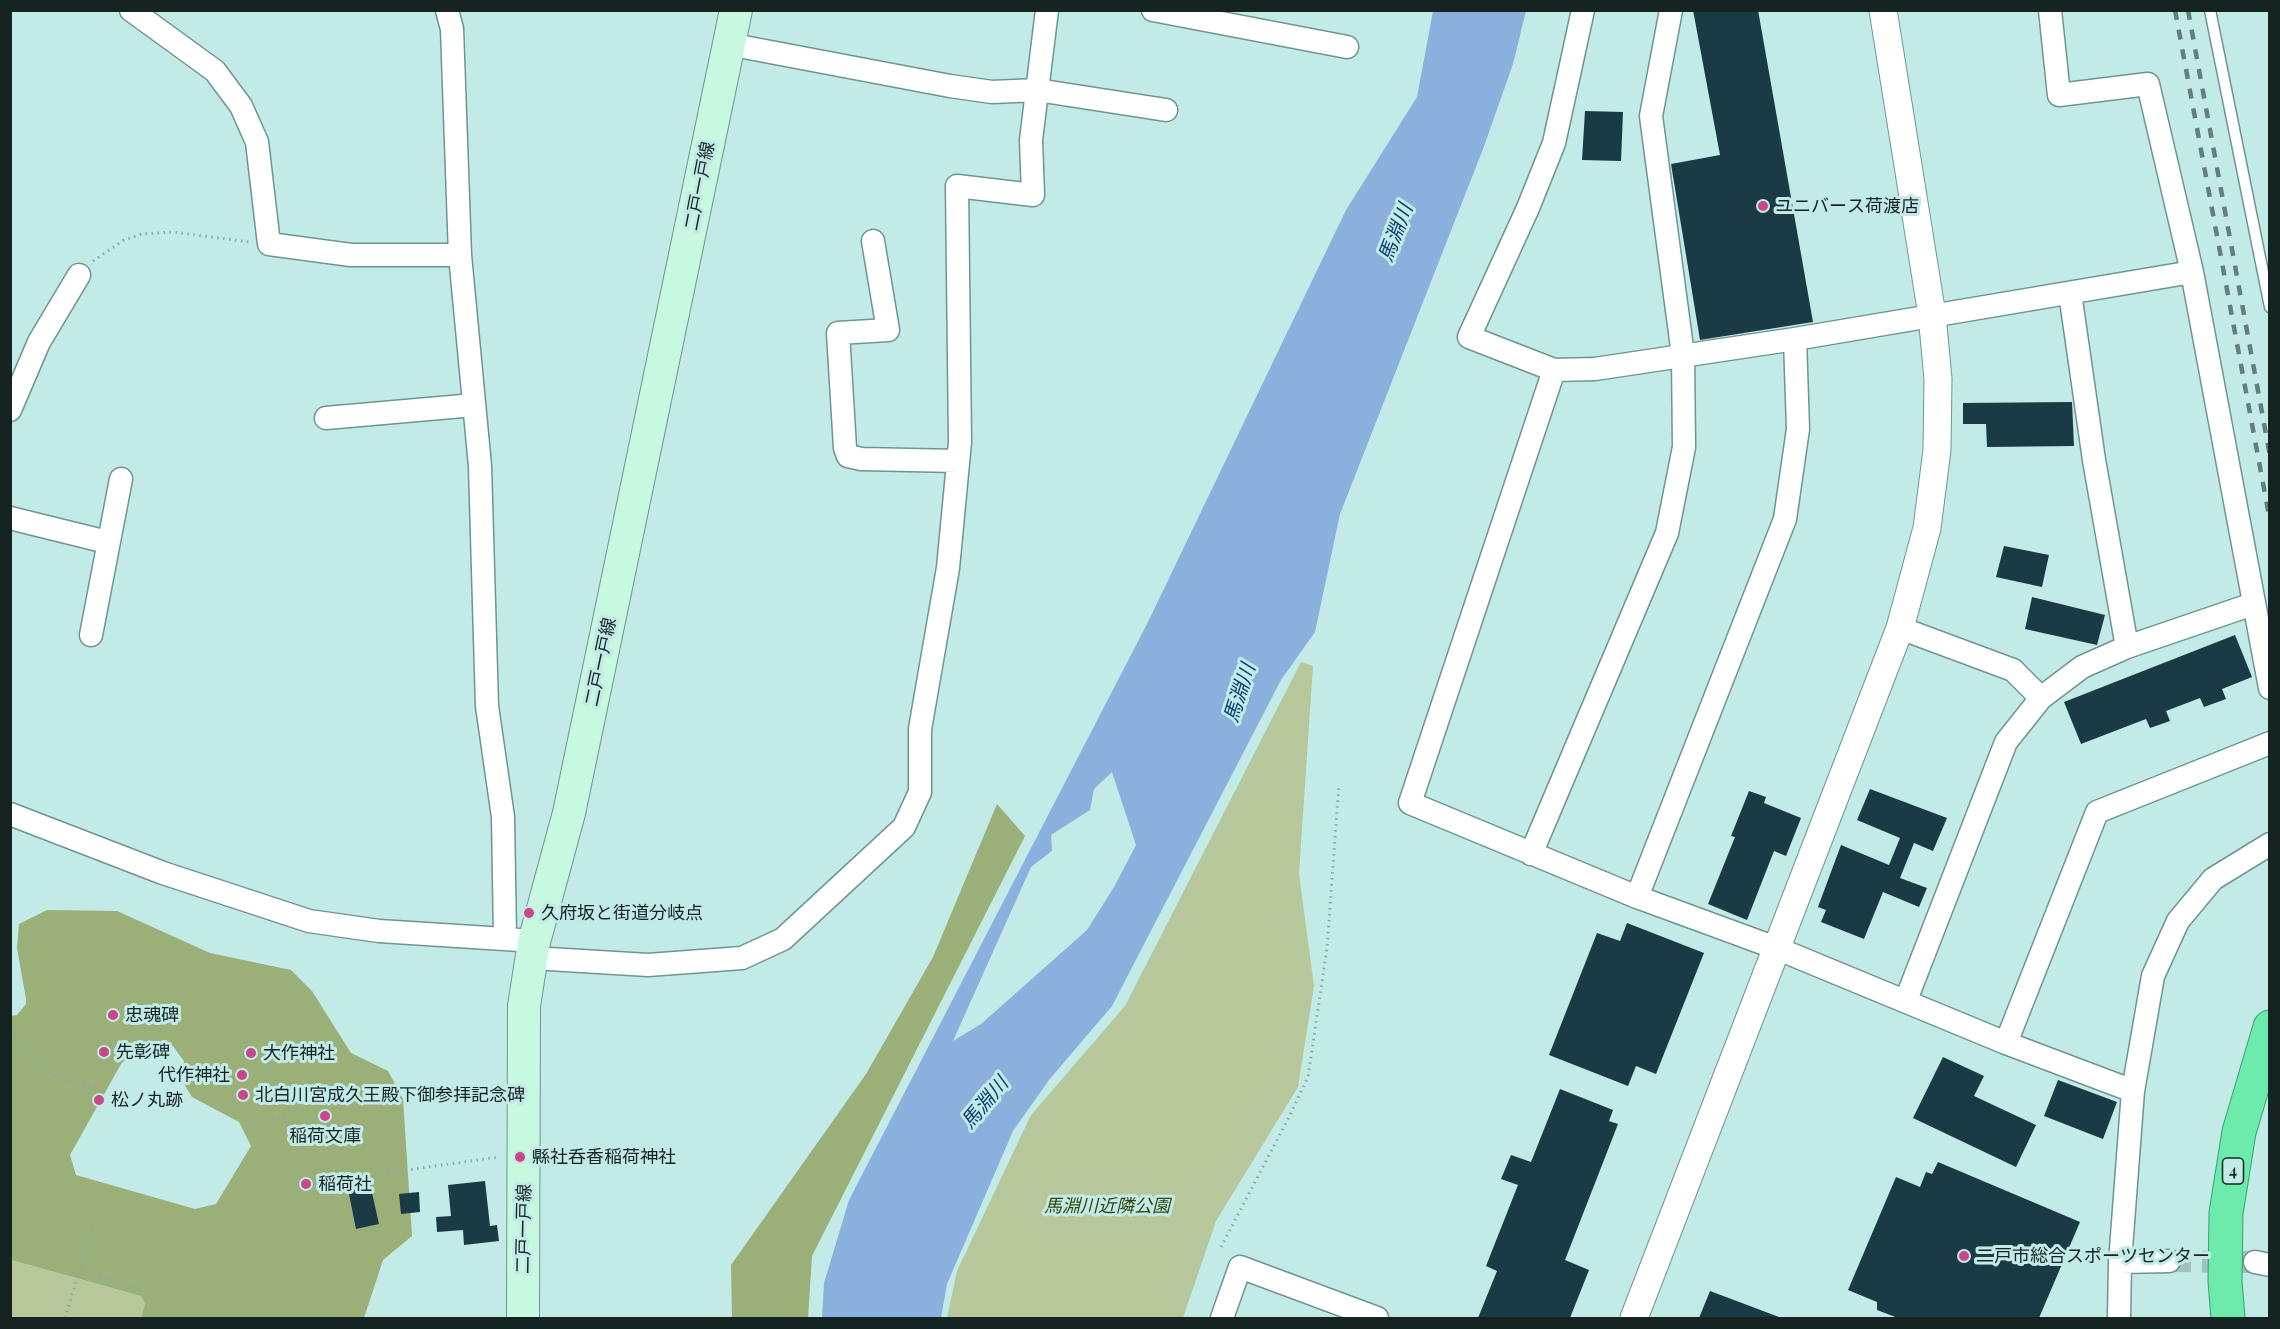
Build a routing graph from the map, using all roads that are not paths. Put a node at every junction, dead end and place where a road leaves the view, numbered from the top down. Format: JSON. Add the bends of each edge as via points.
{"nodes":[{"id":1,"x":131,"y":10,"type":"edge"},
{"id":2,"x":447,"y":10,"type":"edge"},
{"id":3,"x":736,"y":10,"type":"edge"},
{"id":4,"x":1047,"y":10,"type":"edge"},
{"id":5,"x":1153,"y":10,"type":"edge"},
{"id":6,"x":1582,"y":10,"type":"edge"},
{"id":7,"x":1671,"y":10,"type":"edge"},
{"id":8,"x":1883,"y":10,"type":"edge"},
{"id":9,"x":2050,"y":10,"type":"edge"},
{"id":10,"x":2210,"y":10,"type":"edge"},
{"id":11,"x":1205,"y":15,"type":"edge"},
{"id":12,"x":728,"y":44,"type":"junction"},
{"id":13,"x":1347,"y":47,"type":"dead end"},
{"id":14,"x":1037,"y":90,"type":"junction"},
{"id":15,"x":1166,"y":110,"type":"dead end"},
{"id":16,"x":873,"y":241,"type":"dead end"},
{"id":17,"x":460,"y":255,"type":"junction"},
{"id":18,"x":2192,"y":272,"type":"junction"},
{"id":19,"x":79,"y":275,"type":"road end"},
{"id":20,"x":2070,"y":293,"type":"junction"},
{"id":21,"x":2270,"y":307,"type":"edge"},
{"id":22,"x":1932,"y":315,"type":"junction"},
{"id":23,"x":1795,"y":339,"type":"junction"},
{"id":24,"x":1683,"y":355,"type":"junction"},
{"id":25,"x":1554,"y":370,"type":"junction"},
{"id":26,"x":474,"y":405,"type":"junction"},
{"id":27,"x":10,"y":410,"type":"edge"},
{"id":28,"x":326,"y":418,"type":"dead end"},
{"id":29,"x":958,"y":461,"type":"junction"},
{"id":30,"x":121,"y":479,"type":"dead end"},
{"id":31,"x":10,"y":518,"type":"edge"},
{"id":32,"x":107,"y":542,"type":"junction"},
{"id":33,"x":2253,"y":604,"type":"junction"},
{"id":34,"x":1900,"y":628,"type":"junction"},
{"id":35,"x":91,"y":635,"type":"dead end"},
{"id":36,"x":2127,"y":646,"type":"junction"},
{"id":37,"x":2270,"y":688,"type":"edge"},
{"id":38,"x":2041,"y":698,"type":"junction"},
{"id":39,"x":2270,"y":743,"type":"edge"},
{"id":40,"x":10,"y":814,"type":"edge"},
{"id":41,"x":2270,"y":844,"type":"edge"},
{"id":42,"x":1531,"y":854,"type":"junction"},
{"id":43,"x":1637,"y":897,"type":"junction"},
{"id":44,"x":524,"y":946,"type":"junction"},
{"id":45,"x":1776,"y":948,"type":"junction"},
{"id":46,"x":1906,"y":1000,"type":"junction"},
{"id":47,"x":2270,"y":1027,"type":"edge"},
{"id":48,"x":2007,"y":1043,"type":"junction"},
{"id":49,"x":2133,"y":1091,"type":"junction"},
{"id":50,"x":2169,"y":1261,"type":"tunnel mouth"},
{"id":51,"x":2120,"y":1262,"type":"junction"},
{"id":52,"x":1363,"y":1316,"type":"edge"},
{"id":53,"x":523,"y":1318,"type":"edge"},
{"id":54,"x":1222,"y":1318,"type":"edge"},
{"id":55,"x":1634,"y":1318,"type":"edge"},
{"id":56,"x":2119,"y":1318,"type":"edge"},
{"id":57,"x":2228,"y":1318,"type":"edge"}],
"edges":[{"from":1,"to":17,"type":"street","via":[[215,71],[241,106],[257,142],[269,244],[351,255]]},
{"from":2,"to":17,"type":"street","via":[[453,29]]},
{"from":3,"to":12,"type":"main road","name":"二戸一戸線"},
{"from":4,"to":14,"type":"street"},
{"from":5,"to":11,"type":"street"},
{"from":6,"to":25,"type":"street","via":[[1554,143],[1469,337]]},
{"from":7,"to":24,"type":"street","via":[[1651,116]]},
{"from":8,"to":22,"type":"street"},
{"from":9,"to":18,"type":"street","via":[[2059,95],[2148,84]]},
{"from":10,"to":21,"type":"lane"},
{"from":11,"to":13,"type":"street"},
{"from":12,"to":14,"type":"street","via":[[950,86],[992,92]]},
{"from":12,"to":44,"type":"main road","name":"二戸一戸線","via":[[569,813]]},
{"from":14,"to":15,"type":"street"},
{"from":14,"to":29,"type":"street","via":[[1031,140],[1033,195],[957,186]]},
{"from":16,"to":29,"type":"street","via":[[888,330],[838,333],[848,456]]},
{"from":17,"to":26,"type":"street"},
{"from":18,"to":20,"type":"street"},
{"from":18,"to":33,"type":"street"},
{"from":19,"to":27,"type":"street","via":[[39,342]]},
{"from":20,"to":22,"type":"street"},
{"from":20,"to":36,"type":"street"},
{"from":22,"to":23,"type":"street"},
{"from":22,"to":34,"type":"street","via":[[1938,379],[1938,450],[1927,528]]},
{"from":23,"to":24,"type":"street"},
{"from":23,"to":43,"type":"street","via":[[1798,429],[1785,519]]},
{"from":24,"to":25,"type":"street","via":[[1595,369]]},
{"from":24,"to":42,"type":"street","via":[[1684,447],[1667,533]]},
{"from":25,"to":42,"type":"street","via":[[1410,803]]},
{"from":26,"to":28,"type":"street"},
{"from":26,"to":44,"type":"street","via":[[480,466],[487,706]]},
{"from":29,"to":44,"type":"street","via":[[948,568],[920,729],[920,792],[904,827],[783,939],[742,958],[648,965]]},
{"from":30,"to":32,"type":"street"},
{"from":31,"to":32,"type":"street"},
{"from":32,"to":35,"type":"street"},
{"from":33,"to":36,"type":"street"},
{"from":33,"to":37,"type":"street"},
{"from":34,"to":38,"type":"street","via":[[2013,670]]},
{"from":34,"to":45,"type":"street"},
{"from":36,"to":38,"type":"street","via":[[2082,668]]},
{"from":38,"to":46,"type":"street","via":[[2006,742]]},
{"from":39,"to":48,"type":"street","via":[[2097,812]]},
{"from":40,"to":44,"type":"street","via":[[164,873],[309,921]]},
{"from":41,"to":49,"type":"street","via":[[2213,879],[2178,921],[2153,976]]},
{"from":42,"to":43,"type":"street"},
{"from":43,"to":45,"type":"street"},
{"from":44,"to":53,"type":"main road","name":"二戸一戸線"},
{"from":45,"to":46,"type":"street"},
{"from":45,"to":55,"type":"street"},
{"from":46,"to":48,"type":"street"},
{"from":47,"to":57,"type":"highway","number":"4","via":[[2239,1132],[2226,1214]]},
{"from":48,"to":49,"type":"street"},
{"from":49,"to":51,"type":"street"},
{"from":50,"to":51,"type":"street"},
{"from":51,"to":56,"type":"street"},
{"from":52,"to":54,"type":"street","via":[[1240,1267]]}]}
